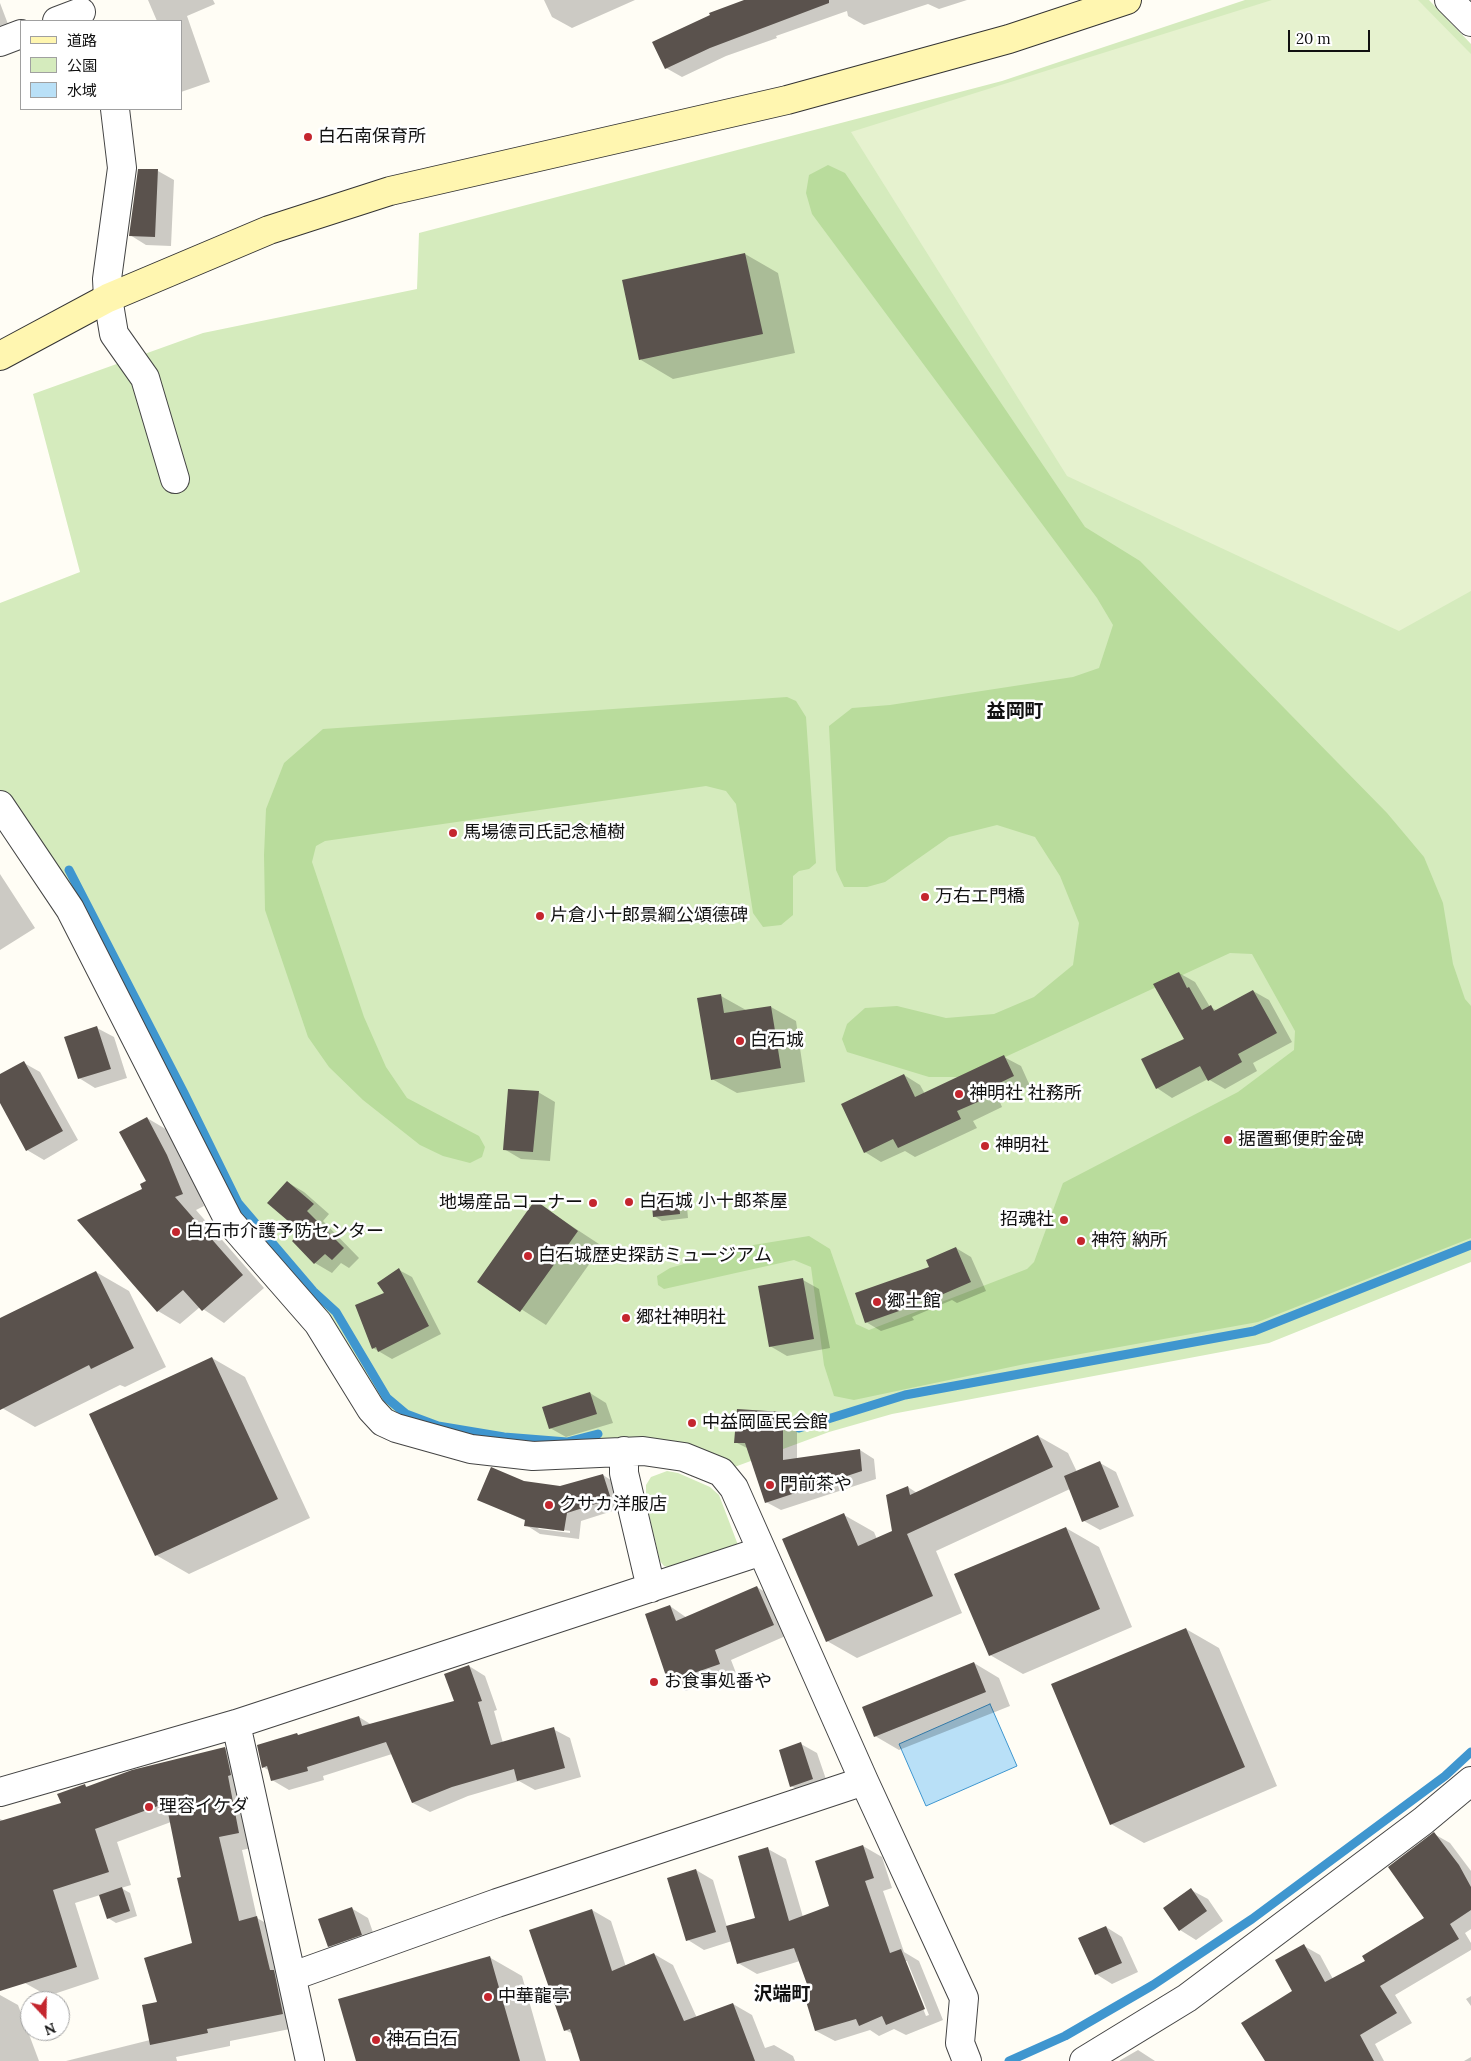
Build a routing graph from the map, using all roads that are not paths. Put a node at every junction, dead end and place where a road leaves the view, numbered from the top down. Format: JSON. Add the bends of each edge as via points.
{"nodes":[{"id":1,"x":1127,"y":0,"type":"edge"},
{"id":2,"x":1449,"y":0,"type":"edge"},
{"id":3,"x":1471,"y":22,"type":"edge"},
{"id":4,"x":20,"y":34,"type":"edge"},
{"id":5,"x":0,"y":42,"type":"edge"},
{"id":6,"x":115,"y":110,"type":"edge"},
{"id":7,"x":108,"y":298,"type":"junction"},
{"id":8,"x":0,"y":356,"type":"edge"},
{"id":9,"x":175,"y":479,"type":"dead end"},
{"id":10,"x":0,"y":805,"type":"edge"},
{"id":11,"x":624,"y":1451,"type":"junction"},
{"id":12,"x":762,"y":1551,"type":"junction"},
{"id":13,"x":651,"y":1588,"type":"junction"},
{"id":14,"x":236,"y":1724,"type":"junction"},
{"id":15,"x":864,"y":1781,"type":"junction"},
{"id":16,"x":1471,"y":1781,"type":"edge"},
{"id":17,"x":0,"y":1792,"type":"edge"},
{"id":18,"x":293,"y":1976,"type":"junction"},
{"id":19,"x":310,"y":2061,"type":"edge"},
{"id":20,"x":966,"y":2061,"type":"edge"},
{"id":21,"x":1084,"y":2061,"type":"edge"}],
"edges":[{"from":1,"to":7,"type":"street","via":[[1009,39],[787,100],[390,191],[269,230]]},
{"from":2,"to":3,"type":"street"},
{"from":4,"to":5,"type":"street"},
{"from":6,"to":7,"type":"street","via":[[122,168],[107,279]]},
{"from":7,"to":8,"type":"street"},
{"from":7,"to":9,"type":"street","via":[[114,334],[145,378]]},
{"from":10,"to":11,"type":"street","via":[[70,909],[230,1221],[318,1323],[371,1409],[383,1422],[471,1449],[533,1456]]},
{"from":11,"to":12,"type":"street","via":[[684,1457],[721,1472],[734,1488]]},
{"from":11,"to":13,"type":"street","via":[[624,1474]]},
{"from":12,"to":13,"type":"street"},
{"from":12,"to":15,"type":"street"},
{"from":13,"to":14,"type":"street"},
{"from":14,"to":17,"type":"street"},
{"from":14,"to":18,"type":"street"},
{"from":15,"to":18,"type":"street"},
{"from":15,"to":20,"type":"street","via":[[964,1998],[960,2043]]},
{"from":16,"to":21,"type":"street","via":[[1423,1821],[1187,1998]]},
{"from":18,"to":19,"type":"street"}]}
